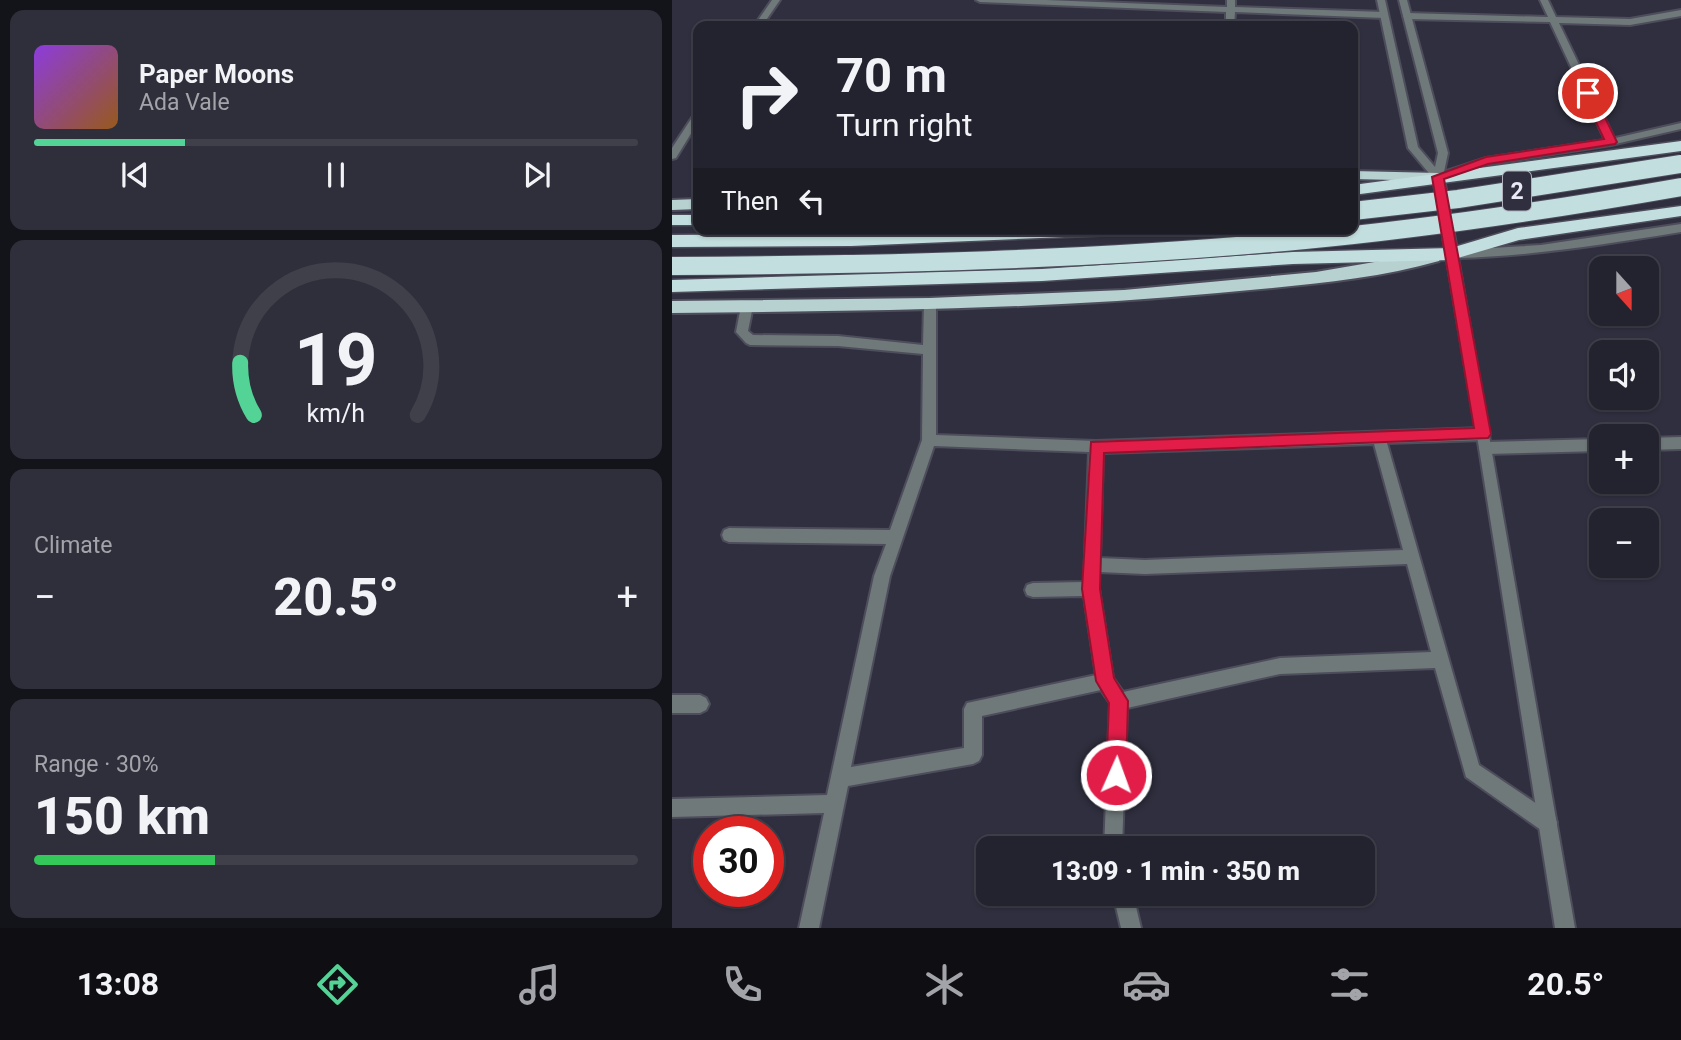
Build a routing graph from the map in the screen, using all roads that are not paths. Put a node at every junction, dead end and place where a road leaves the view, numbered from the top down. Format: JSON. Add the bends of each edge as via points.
{"nodes":[{"id":1,"x":776,"y":0,"type":"edge"},
{"id":2,"x":980,"y":0,"type":"edge"},
{"id":3,"x":1381,"y":0,"type":"edge"},
{"id":4,"x":1403,"y":0,"type":"edge"},
{"id":5,"x":1544,"y":0,"type":"edge"},
{"id":6,"x":1089,"y":2,"type":"edge"},
{"id":7,"x":1231,"y":4,"type":"edge"},
{"id":8,"x":1681,"y":13,"type":"edge"},
{"id":9,"x":1384,"y":15,"type":"junction"},
{"id":10,"x":1407,"y":16,"type":"junction"},
{"id":11,"x":1553,"y":19,"type":"junction"},
{"id":12,"x":761,"y":21,"type":"edge"},
{"id":13,"x":693,"y":123,"type":"edge"},
{"id":14,"x":1681,"y":126,"type":"edge"},
{"id":15,"x":1611,"y":142,"type":"junction"},
{"id":16,"x":1681,"y":146,"type":"edge"},
{"id":17,"x":672,"y":156,"type":"edge"},
{"id":18,"x":1681,"y":164,"type":"edge"},
{"id":19,"x":1358,"y":175,"type":"edge"},
{"id":20,"x":1437,"y":177,"type":"junction"},
{"id":21,"x":1681,"y":187,"type":"edge"},
{"id":22,"x":1358,"y":189,"type":"edge"},
{"id":23,"x":693,"y":204,"type":"edge"},
{"id":24,"x":672,"y":205,"type":"edge"},
{"id":25,"x":1358,"y":210,"type":"edge"},
{"id":26,"x":1681,"y":211,"type":"edge"},
{"id":27,"x":672,"y":220,"type":"edge"},
{"id":28,"x":693,"y":220,"type":"edge"},
{"id":29,"x":1681,"y":228,"type":"edge"},
{"id":30,"x":1358,"y":232,"type":"edge"},
{"id":31,"x":970,"y":235,"type":"edge"},
{"id":32,"x":1328,"y":235,"type":"edge"},
{"id":33,"x":672,"y":241,"type":"edge"},
{"id":34,"x":1451,"y":254,"type":"junction"},
{"id":35,"x":672,"y":266,"type":"edge"},
{"id":36,"x":672,"y":286,"type":"edge"},
{"id":37,"x":930,"y":304,"type":"junction"},
{"id":38,"x":747,"y":306,"type":"junction"},
{"id":39,"x":672,"y":307,"type":"edge"},
{"id":40,"x":929,"y":350,"type":"junction"},
{"id":41,"x":1379,"y":438,"type":"junction"},
{"id":42,"x":929,"y":440,"type":"junction"},
{"id":43,"x":1484,"y":441,"type":"junction"},
{"id":44,"x":1681,"y":443,"type":"edge"},
{"id":45,"x":1659,"y":444,"type":"edge"},
{"id":46,"x":1589,"y":445,"type":"edge"},
{"id":47,"x":1096,"y":447,"type":"junction"},
{"id":48,"x":729,"y":535,"type":"dead end"},
{"id":49,"x":896,"y":537,"type":"junction"},
{"id":50,"x":1412,"y":557,"type":"junction"},
{"id":51,"x":1093,"y":565,"type":"junction"},
{"id":52,"x":1091,"y":589,"type":"junction"},
{"id":53,"x":1033,"y":590,"type":"dead end"},
{"id":54,"x":1441,"y":660,"type":"junction"},
{"id":55,"x":1105,"y":681,"type":"junction"},
{"id":56,"x":1119,"y":701,"type":"junction"},
{"id":57,"x":672,"y":704,"type":"edge"},
{"id":58,"x":700,"y":704,"type":"dead end"},
{"id":59,"x":840,"y":778,"type":"junction"},
{"id":60,"x":835,"y":804,"type":"junction"},
{"id":61,"x":672,"y":808,"type":"edge"},
{"id":62,"x":1548,"y":823,"type":"junction"},
{"id":63,"x":1114,"y":836,"type":"edge"},
{"id":64,"x":1126,"y":906,"type":"edge"},
{"id":65,"x":809,"y":928,"type":"edge"},
{"id":66,"x":1131,"y":928,"type":"edge"},
{"id":67,"x":1565,"y":928,"type":"edge"}],
"edges":[{"from":1,"to":12,"type":"street"},
{"from":2,"to":6,"type":"street"},
{"from":3,"to":9,"type":"street"},
{"from":4,"to":10,"type":"street"},
{"from":5,"to":11,"type":"street"},
{"from":6,"to":7,"type":"street"},
{"from":7,"to":9,"type":"street"},
{"from":8,"to":11,"type":"street","via":[[1630,22]]},
{"from":9,"to":20,"type":"street","via":[[1413,148]]},
{"from":10,"to":11,"type":"street"},
{"from":10,"to":20,"type":"street","via":[[1443,153]]},
{"from":11,"to":15,"type":"street"},
{"from":13,"to":17,"type":"street"},
{"from":14,"to":15,"type":"street"},
{"from":15,"to":20,"type":"street","via":[[1486,161]]},
{"from":16,"to":20,"type":"highway"},
{"from":18,"to":25,"type":"highway","number":"2","bridge":true},
{"from":19,"to":20,"type":"highway"},
{"from":20,"to":22,"type":"highway"},
{"from":20,"to":34,"type":"street"},
{"from":21,"to":30,"type":"highway","number":"2","bridge":true,"via":[[1469,221]]},
{"from":23,"to":24,"type":"highway"},
{"from":26,"to":34,"type":"highway","via":[[1518,234]]},
{"from":27,"to":28,"type":"highway"},
{"from":29,"to":34,"type":"street","via":[[1510,254]]},
{"from":31,"to":33,"type":"highway"},
{"from":32,"to":35,"type":"highway","number":"2","bridge":true,"via":[[1001,259]]},
{"from":34,"to":36,"type":"highway","via":[[1293,258],[1042,275]]},
{"from":34,"to":37,"type":"highway","via":[[1316,278],[1124,296]]},
{"from":34,"to":43,"type":"street"},
{"from":37,"to":38,"type":"highway"},
{"from":37,"to":40,"type":"street"},
{"from":38,"to":39,"type":"highway"},
{"from":38,"to":40,"type":"street","via":[[742,332],[750,340],[838,341]]},
{"from":40,"to":42,"type":"street"},
{"from":41,"to":43,"type":"street"},
{"from":41,"to":47,"type":"street"},
{"from":41,"to":50,"type":"street"},
{"from":42,"to":47,"type":"street"},
{"from":42,"to":49,"type":"street"},
{"from":43,"to":46,"type":"street"},
{"from":43,"to":62,"type":"street"},
{"from":44,"to":45,"type":"street"},
{"from":47,"to":51,"type":"street"},
{"from":48,"to":49,"type":"street"},
{"from":49,"to":59,"type":"street","via":[[882,576]]},
{"from":50,"to":51,"type":"street"},
{"from":50,"to":54,"type":"street"},
{"from":51,"to":52,"type":"street"},
{"from":52,"to":53,"type":"street"},
{"from":52,"to":55,"type":"street"},
{"from":54,"to":56,"type":"street","via":[[1280,667]]},
{"from":54,"to":62,"type":"street","via":[[1472,771]]},
{"from":55,"to":56,"type":"street"},
{"from":55,"to":59,"type":"street","via":[[974,709],[973,755]]},
{"from":56,"to":63,"type":"street"},
{"from":57,"to":58,"type":"street"},
{"from":59,"to":60,"type":"street"},
{"from":60,"to":61,"type":"street"},
{"from":60,"to":65,"type":"street"},
{"from":62,"to":67,"type":"street"},
{"from":64,"to":66,"type":"street"}]}
